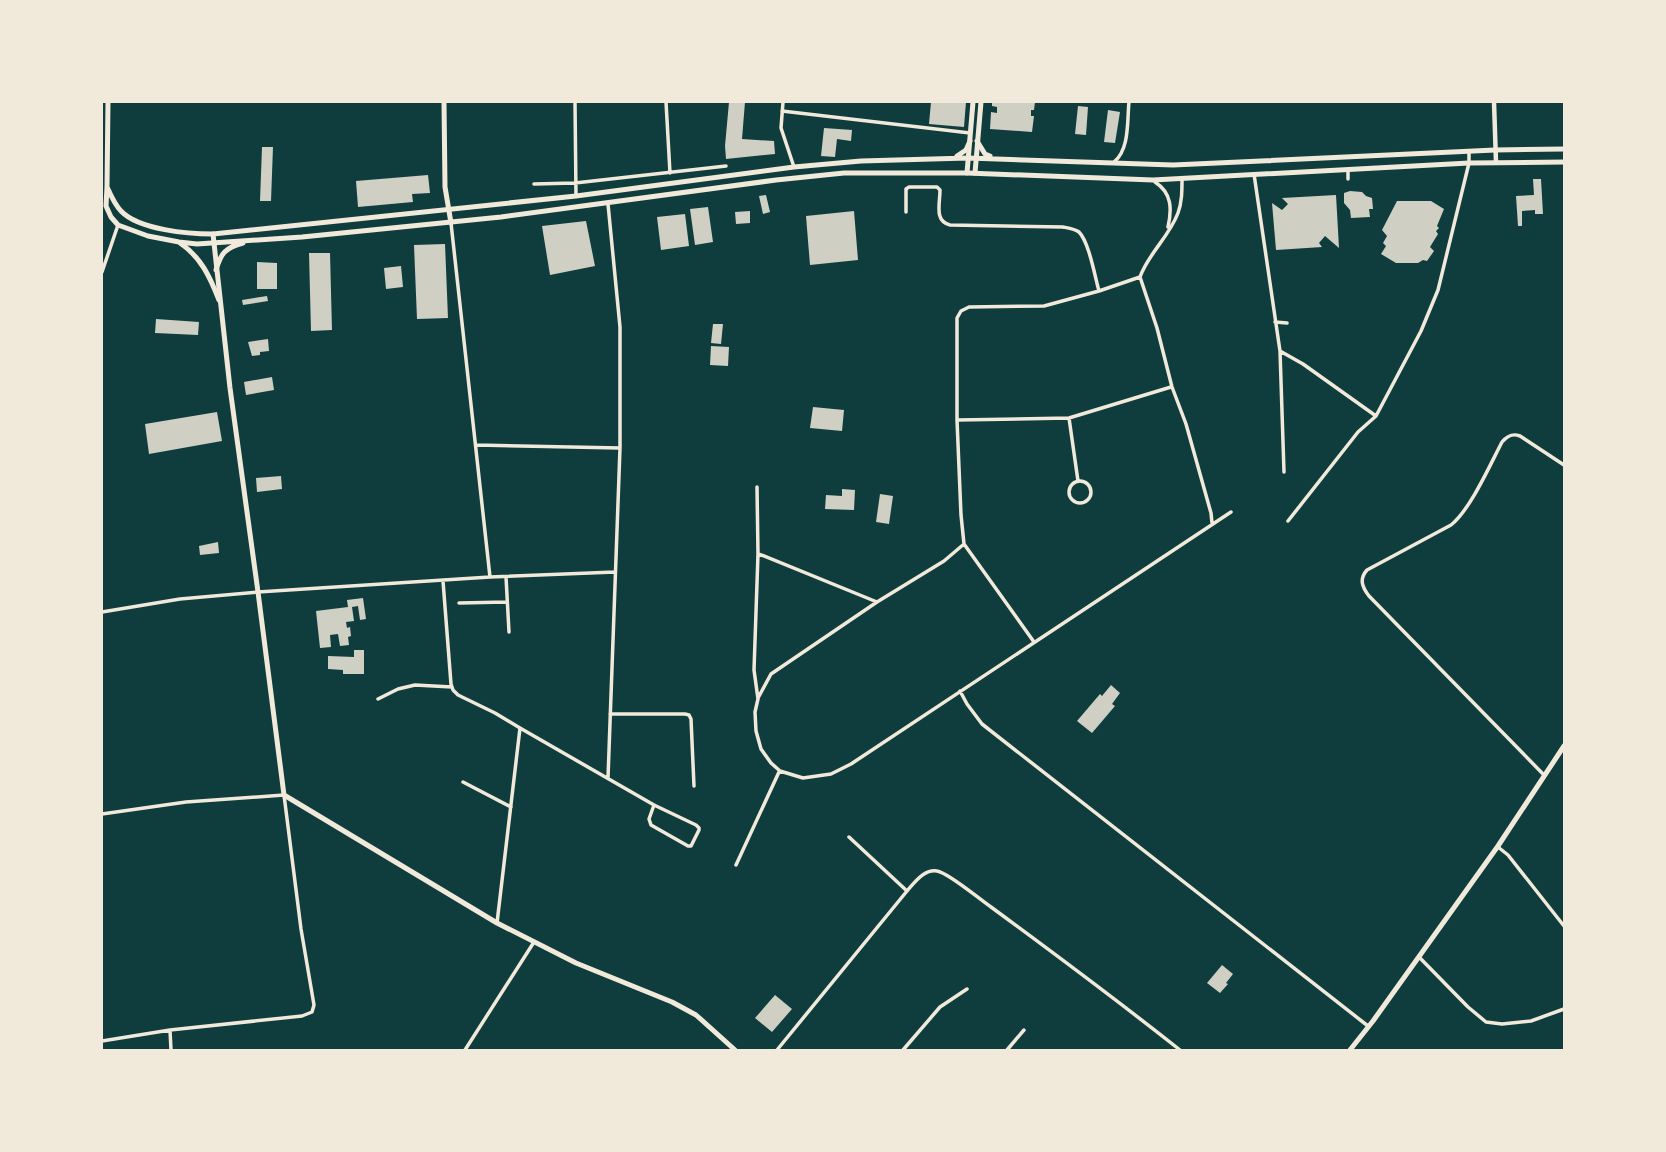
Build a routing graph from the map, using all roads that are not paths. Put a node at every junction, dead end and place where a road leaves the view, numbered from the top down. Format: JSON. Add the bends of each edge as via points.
{"nodes":[{"id":1,"x":108,"y":102,"type":"edge"},
{"id":2,"x":444,"y":102,"type":"edge"},
{"id":3,"x":575,"y":102,"type":"edge"},
{"id":4,"x":666,"y":102,"type":"edge"},
{"id":5,"x":783,"y":102,"type":"edge"},
{"id":6,"x":973,"y":102,"type":"edge"},
{"id":7,"x":981,"y":102,"type":"edge"},
{"id":8,"x":1129,"y":102,"type":"edge"},
{"id":9,"x":1494,"y":102,"type":"edge"},
{"id":10,"x":782,"y":111,"type":"junction"},
{"id":11,"x":970,"y":133,"type":"junction"},
{"id":12,"x":973,"y":141,"type":"junction"},
{"id":13,"x":1564,"y":149,"type":"edge"},
{"id":14,"x":1495,"y":150,"type":"junction"},
{"id":15,"x":1469,"y":151,"type":"junction"},
{"id":16,"x":950,"y":158,"type":"junction"},
{"id":17,"x":968,"y":158,"type":"junction"},
{"id":18,"x":976,"y":158,"type":"junction"},
{"id":19,"x":1004,"y":160,"type":"junction"},
{"id":20,"x":1496,"y":162,"type":"junction"},
{"id":21,"x":1564,"y":162,"type":"edge"},
{"id":22,"x":1113,"y":163,"type":"junction"},
{"id":23,"x":1469,"y":163,"type":"junction"},
{"id":24,"x":1173,"y":165,"type":"junction"},
{"id":25,"x":726,"y":166,"type":"dead end"},
{"id":26,"x":793,"y":167,"type":"junction"},
{"id":27,"x":104,"y":168,"type":"edge"},
{"id":28,"x":1348,"y":169,"type":"junction"},
{"id":29,"x":670,"y":173,"type":"junction"},
{"id":30,"x":968,"y":173,"type":"junction"},
{"id":31,"x":975,"y":173,"type":"junction"},
{"id":32,"x":1254,"y":174,"type":"junction"},
{"id":33,"x":1182,"y":179,"type":"junction"},
{"id":34,"x":1348,"y":179,"type":"dead end"},
{"id":35,"x":1153,"y":180,"type":"junction"},
{"id":36,"x":575,"y":183,"type":"junction"},
{"id":37,"x":534,"y":184,"type":"dead end"},
{"id":38,"x":107,"y":187,"type":"junction"},
{"id":39,"x":576,"y":196,"type":"junction"},
{"id":40,"x":608,"y":204,"type":"junction"},
{"id":41,"x":449,"y":209,"type":"junction"},
{"id":42,"x":105,"y":211,"type":"edge"},
{"id":43,"x":905,"y":212,"type":"dead end"},
{"id":44,"x":451,"y":223,"type":"junction"},
{"id":45,"x":118,"y":225,"type":"junction"},
{"id":46,"x":1167,"y":233,"type":"junction"},
{"id":47,"x":213,"y":234,"type":"junction"},
{"id":48,"x":256,"y":240,"type":"junction"},
{"id":49,"x":179,"y":242,"type":"junction"},
{"id":50,"x":214,"y":243,"type":"junction"},
{"id":51,"x":216,"y":270,"type":"junction"},
{"id":52,"x":102,"y":272,"type":"edge"},
{"id":53,"x":1140,"y":277,"type":"junction"},
{"id":54,"x":1099,"y":291,"type":"junction"},
{"id":55,"x":219,"y":300,"type":"junction"},
{"id":56,"x":1276,"y":322,"type":"junction"},
{"id":57,"x":1287,"y":323,"type":"dead end"},
{"id":58,"x":1280,"y":351,"type":"junction"},
{"id":59,"x":1172,"y":387,"type":"junction"},
{"id":60,"x":1376,"y":416,"type":"junction"},
{"id":61,"x":1069,"y":418,"type":"junction"},
{"id":62,"x":957,"y":420,"type":"junction"},
{"id":63,"x":476,"y":445,"type":"junction"},
{"id":64,"x":620,"y":448,"type":"junction"},
{"id":65,"x":1564,"y":466,"type":"edge"},
{"id":66,"x":1284,"y":472,"type":"dead end"},
{"id":67,"x":1078,"y":481,"type":"junction"},
{"id":68,"x":757,"y":487,"type":"dead end"},
{"id":69,"x":1231,"y":512,"type":"dead end"},
{"id":70,"x":1288,"y":521,"type":"dead end"},
{"id":71,"x":1212,"y":524,"type":"junction"},
{"id":72,"x":964,"y":544,"type":"junction"},
{"id":73,"x":758,"y":554,"type":"junction"},
{"id":74,"x":615,"y":572,"type":"junction"},
{"id":75,"x":490,"y":577,"type":"junction"},
{"id":76,"x":506,"y":577,"type":"junction"},
{"id":77,"x":443,"y":581,"type":"junction"},
{"id":78,"x":258,"y":592,"type":"junction"},
{"id":79,"x":507,"y":602,"type":"junction"},
{"id":80,"x":459,"y":603,"type":"dead end"},
{"id":81,"x":877,"y":603,"type":"junction"},
{"id":82,"x":102,"y":612,"type":"edge"},
{"id":83,"x":509,"y":632,"type":"dead end"},
{"id":84,"x":1034,"y":642,"type":"junction"},
{"id":85,"x":452,"y":687,"type":"junction"},
{"id":86,"x":960,"y":691,"type":"junction"},
{"id":87,"x":378,"y":699,"type":"dead end"},
{"id":88,"x":758,"y":699,"type":"junction"},
{"id":89,"x":610,"y":714,"type":"junction"},
{"id":90,"x":520,"y":728,"type":"junction"},
{"id":91,"x":1564,"y":746,"type":"edge"},
{"id":92,"x":780,"y":771,"type":"junction"},
{"id":93,"x":1546,"y":776,"type":"junction"},
{"id":94,"x":608,"y":778,"type":"junction"},
{"id":95,"x":463,"y":782,"type":"dead end"},
{"id":96,"x":694,"y":786,"type":"dead end"},
{"id":97,"x":284,"y":795,"type":"junction"},
{"id":98,"x":654,"y":805,"type":"junction"},
{"id":99,"x":511,"y":807,"type":"junction"},
{"id":100,"x":102,"y":814,"type":"edge"},
{"id":101,"x":849,"y":837,"type":"dead end"},
{"id":102,"x":1498,"y":846,"type":"junction"},
{"id":103,"x":736,"y":865,"type":"dead end"},
{"id":104,"x":907,"y":891,"type":"junction"},
{"id":105,"x":497,"y":923,"type":"junction"},
{"id":106,"x":1564,"y":926,"type":"edge"},
{"id":107,"x":534,"y":942,"type":"junction"},
{"id":108,"x":1419,"y":957,"type":"junction"},
{"id":109,"x":967,"y":989,"type":"dead end"},
{"id":110,"x":1564,"y":1009,"type":"edge"},
{"id":111,"x":1369,"y":1027,"type":"junction"},
{"id":112,"x":170,"y":1030,"type":"junction"},
{"id":113,"x":1024,"y":1030,"type":"dead end"},
{"id":114,"x":102,"y":1041,"type":"edge"},
{"id":115,"x":730,"y":1049,"type":"edge"},
{"id":116,"x":171,"y":1051,"type":"edge"},
{"id":117,"x":465,"y":1051,"type":"edge"},
{"id":118,"x":777,"y":1051,"type":"edge"},
{"id":119,"x":903,"y":1051,"type":"edge"},
{"id":120,"x":1007,"y":1051,"type":"edge"},
{"id":121,"x":1180,"y":1051,"type":"edge"},
{"id":122,"x":1350,"y":1051,"type":"edge"}],
"edges":[{"from":1,"to":27,"type":"main road"},
{"from":2,"to":41,"type":"main road"},
{"from":3,"to":36,"type":"street"},
{"from":4,"to":29,"type":"street"},
{"from":5,"to":10,"type":"street"},
{"from":6,"to":11,"type":"main road"},
{"from":7,"to":12,"type":"main road"},
{"from":8,"to":22,"type":"street","via":[[1125,146]]},
{"from":9,"to":14,"type":"street"},
{"from":10,"to":11,"type":"street"},
{"from":10,"to":26,"type":"street","via":[[781,128]]},
{"from":11,"to":12,"type":"main road"},
{"from":12,"to":16,"type":"main road","via":[[962,154]]},
{"from":12,"to":17,"type":"main road"},
{"from":12,"to":18,"type":"main road"},
{"from":12,"to":19,"type":"main road","via":[[985,154]]},
{"from":13,"to":14,"type":"main road"},
{"from":14,"to":15,"type":"main road"},
{"from":14,"to":20,"type":"street"},
{"from":15,"to":23,"type":"street"},
{"from":15,"to":24,"type":"main road"},
{"from":16,"to":17,"type":"main road"},
{"from":16,"to":26,"type":"main road"},
{"from":17,"to":18,"type":"main road"},
{"from":17,"to":30,"type":"main road"},
{"from":18,"to":19,"type":"main road"},
{"from":18,"to":31,"type":"main road"},
{"from":19,"to":22,"type":"main road"},
{"from":20,"to":21,"type":"main road"},
{"from":20,"to":23,"type":"main road"},
{"from":22,"to":24,"type":"main road"},
{"from":23,"to":28,"type":"main road"},
{"from":23,"to":60,"type":"street","via":[[1438,290]]},
{"from":24,"to":33,"type":"main road"},
{"from":25,"to":29,"type":"street"},
{"from":26,"to":39,"type":"main road"},
{"from":27,"to":38,"type":"main road"},
{"from":28,"to":32,"type":"main road"},
{"from":28,"to":34,"type":"street"},
{"from":29,"to":36,"type":"street"},
{"from":30,"to":31,"type":"main road"},
{"from":30,"to":40,"type":"main road","via":[[844,173]]},
{"from":31,"to":35,"type":"main road"},
{"from":32,"to":33,"type":"main road"},
{"from":32,"to":56,"type":"street"},
{"from":33,"to":35,"type":"main road"},
{"from":33,"to":46,"type":"street","via":[[1182,196]]},
{"from":35,"to":46,"type":"street","via":[[1162,186],[1171,205]]},
{"from":36,"to":37,"type":"street"},
{"from":36,"to":39,"type":"street"},
{"from":38,"to":42,"type":"main road"},
{"from":38,"to":47,"type":"main road","via":[[120,210],[131,218],[168,230]]},
{"from":39,"to":41,"type":"main road"},
{"from":40,"to":44,"type":"main road"},
{"from":40,"to":64,"type":"street","via":[[620,327]]},
{"from":41,"to":44,"type":"main road"},
{"from":41,"to":47,"type":"main road"},
{"from":42,"to":45,"type":"main road"},
{"from":43,"to":54,"type":"street","via":[[906,189],[937,187],[944,224],[1072,228],[1086,244]]},
{"from":44,"to":48,"type":"main road"},
{"from":44,"to":63,"type":"street"},
{"from":45,"to":49,"type":"main road"},
{"from":45,"to":52,"type":"street"},
{"from":46,"to":53,"type":"street"},
{"from":47,"to":50,"type":"main road"},
{"from":48,"to":50,"type":"main road"},
{"from":48,"to":51,"type":"main road","via":[[227,249]]},
{"from":49,"to":50,"type":"main road"},
{"from":49,"to":55,"type":"main road","via":[[197,257]]},
{"from":50,"to":51,"type":"main road"},
{"from":51,"to":55,"type":"main road"},
{"from":53,"to":54,"type":"street"},
{"from":53,"to":59,"type":"street"},
{"from":54,"to":62,"type":"street","via":[[1044,306],[977,306],[961,311],[957,318]]},
{"from":55,"to":78,"type":"main road"},
{"from":56,"to":57,"type":"street"},
{"from":56,"to":58,"type":"street"},
{"from":58,"to":60,"type":"street"},
{"from":58,"to":66,"type":"street"},
{"from":59,"to":61,"type":"street"},
{"from":59,"to":71,"type":"street"},
{"from":60,"to":70,"type":"street","via":[[1358,432]]},
{"from":61,"to":62,"type":"street"},
{"from":61,"to":67,"type":"street"},
{"from":62,"to":72,"type":"street"},
{"from":63,"to":64,"type":"street"},
{"from":63,"to":75,"type":"street"},
{"from":64,"to":74,"type":"street"},
{"from":65,"to":93,"type":"street","via":[[1520,436],[1509,436],[1458,520],[1367,570],[1362,580],[1368,596]]},
{"from":67,"to":67,"type":"street","via":[[1091,490],[1082,503],[1070,496]]},
{"from":68,"to":73,"type":"street"},
{"from":69,"to":71,"type":"street"},
{"from":71,"to":84,"type":"street"},
{"from":72,"to":81,"type":"street"},
{"from":72,"to":84,"type":"street"},
{"from":73,"to":81,"type":"street"},
{"from":73,"to":88,"type":"street","via":[[754,670]]},
{"from":74,"to":76,"type":"street"},
{"from":74,"to":89,"type":"street"},
{"from":75,"to":76,"type":"street"},
{"from":75,"to":77,"type":"street"},
{"from":76,"to":79,"type":"street"},
{"from":77,"to":78,"type":"street"},
{"from":77,"to":85,"type":"street"},
{"from":78,"to":82,"type":"street"},
{"from":78,"to":97,"type":"main road"},
{"from":79,"to":80,"type":"street"},
{"from":79,"to":83,"type":"street"},
{"from":81,"to":88,"type":"street","via":[[772,674]]},
{"from":84,"to":86,"type":"street"},
{"from":85,"to":87,"type":"street","via":[[415,685]]},
{"from":85,"to":90,"type":"street","via":[[458,695]]},
{"from":86,"to":92,"type":"street","via":[[831,774],[803,778]]},
{"from":86,"to":111,"type":"street","via":[[982,724]]},
{"from":88,"to":92,"type":"street","via":[[756,731],[761,748]]},
{"from":89,"to":94,"type":"street"},
{"from":89,"to":96,"type":"street","via":[[689,715]]},
{"from":90,"to":94,"type":"street"},
{"from":90,"to":99,"type":"street"},
{"from":91,"to":93,"type":"main road"},
{"from":92,"to":103,"type":"street"},
{"from":93,"to":102,"type":"main road"},
{"from":94,"to":98,"type":"street"},
{"from":95,"to":99,"type":"street"},
{"from":97,"to":100,"type":"street"},
{"from":97,"to":105,"type":"main road"},
{"from":97,"to":112,"type":"street","via":[[312,1012]]},
{"from":98,"to":98,"type":"street","via":[[699,828],[691,846],[651,825]]},
{"from":99,"to":105,"type":"street"},
{"from":101,"to":104,"type":"street"},
{"from":102,"to":106,"type":"street"},
{"from":102,"to":108,"type":"main road"},
{"from":104,"to":118,"type":"street"},
{"from":104,"to":121,"type":"street","via":[[925,873],[944,873]]},
{"from":105,"to":107,"type":"main road"},
{"from":107,"to":115,"type":"main road","via":[[696,1015]]},
{"from":107,"to":117,"type":"street"},
{"from":108,"to":110,"type":"street","via":[[1486,1022],[1531,1021]]},
{"from":108,"to":111,"type":"main road"},
{"from":109,"to":119,"type":"street","via":[[940,1007]]},
{"from":111,"to":122,"type":"main road"},
{"from":112,"to":114,"type":"street"},
{"from":112,"to":116,"type":"street"},
{"from":113,"to":120,"type":"street"}]}
